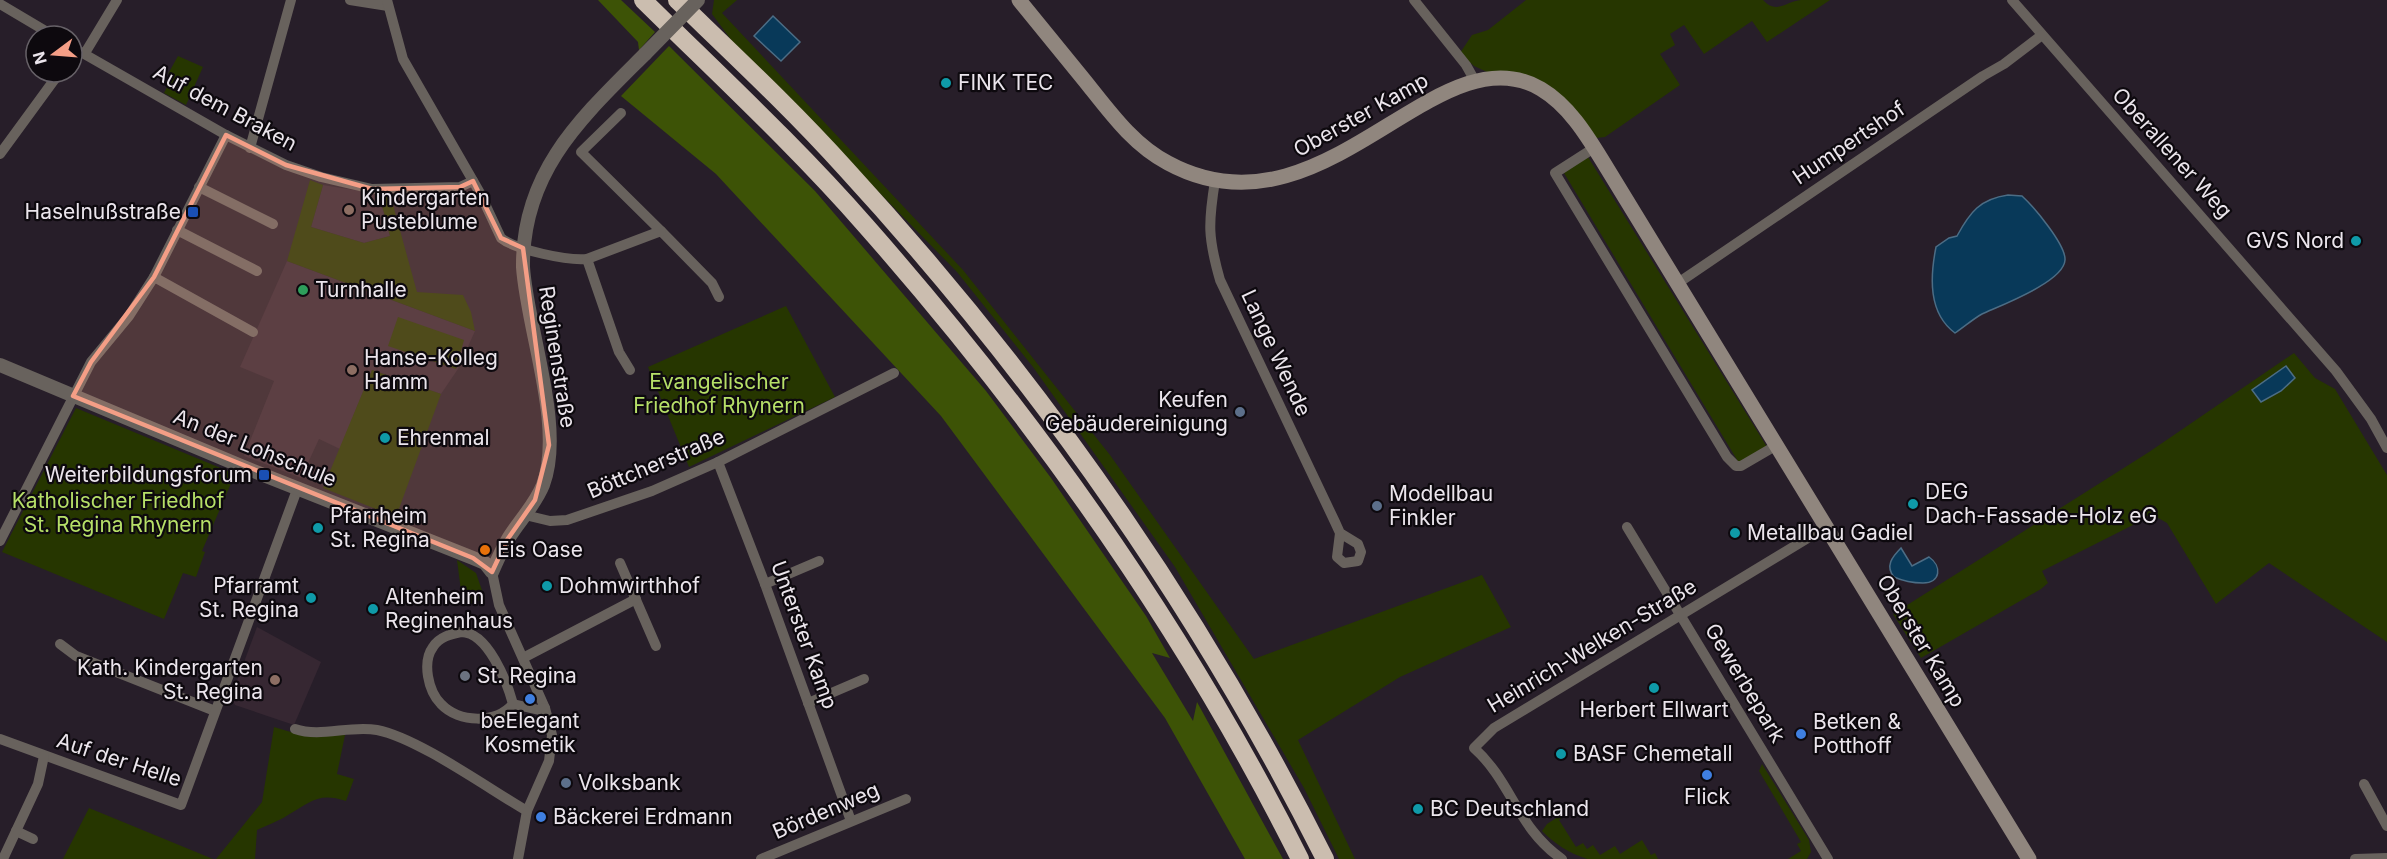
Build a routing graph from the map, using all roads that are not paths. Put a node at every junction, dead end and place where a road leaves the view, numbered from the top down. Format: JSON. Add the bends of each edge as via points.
{"nodes":[{"id":1,"x":117,"y":0,"type":"edge"},
{"id":2,"x":291,"y":0,"type":"edge"},
{"id":3,"x":350,"y":0,"type":"edge"},
{"id":4,"x":643,"y":0,"type":"edge"},
{"id":5,"x":677,"y":0,"type":"edge"},
{"id":6,"x":698,"y":0,"type":"edge"},
{"id":7,"x":1019,"y":0,"type":"edge"},
{"id":8,"x":1414,"y":0,"type":"edge"},
{"id":9,"x":2012,"y":0,"type":"edge"},
{"id":10,"x":387,"y":3,"type":"edge"},
{"id":11,"x":0,"y":4,"type":"edge"},
{"id":12,"x":34,"y":24,"type":"edge"},
{"id":13,"x":2042,"y":36,"type":"junction"},
{"id":14,"x":84,"y":41,"type":"edge"},
{"id":15,"x":84,"y":55,"type":"edge"},
{"id":16,"x":1475,"y":81,"type":"junction"},
{"id":17,"x":51,"y":84,"type":"edge"},
{"id":18,"x":621,"y":113,"type":"dead end"},
{"id":19,"x":226,"y":135,"type":"junction"},
{"id":20,"x":250,"y":148,"type":"junction"},
{"id":21,"x":1594,"y":148,"type":"junction"},
{"id":22,"x":0,"y":154,"type":"edge"},
{"id":23,"x":473,"y":181,"type":"junction"},
{"id":24,"x":1215,"y":181,"type":"junction"},
{"id":25,"x":199,"y":187,"type":"junction"},
{"id":26,"x":273,"y":224,"type":"dead end"},
{"id":27,"x":177,"y":230,"type":"junction"},
{"id":28,"x":661,"y":231,"type":"junction"},
{"id":29,"x":523,"y":248,"type":"junction"},
{"id":30,"x":587,"y":259,"type":"junction"},
{"id":31,"x":257,"y":271,"type":"dead end"},
{"id":32,"x":154,"y":277,"type":"junction"},
{"id":33,"x":1678,"y":283,"type":"junction"},
{"id":34,"x":718,"y":297,"type":"dead end"},
{"id":35,"x":254,"y":332,"type":"dead end"},
{"id":36,"x":0,"y":365,"type":"edge"},
{"id":37,"x":630,"y":370,"type":"dead end"},
{"id":38,"x":894,"y":373,"type":"dead end"},
{"id":39,"x":73,"y":396,"type":"junction"},
{"id":40,"x":1777,"y":445,"type":"junction"},
{"id":41,"x":2387,"y":448,"type":"edge"},
{"id":42,"x":718,"y":462,"type":"junction"},
{"id":43,"x":298,"y":488,"type":"junction"},
{"id":44,"x":525,"y":515,"type":"junction"},
{"id":45,"x":1627,"y":527,"type":"dead end"},
{"id":46,"x":1826,"y":527,"type":"junction"},
{"id":47,"x":1340,"y":533,"type":"dead end"},
{"id":48,"x":0,"y":541,"type":"edge"},
{"id":49,"x":819,"y":561,"type":"dead end"},
{"id":50,"x":620,"y":563,"type":"dead end"},
{"id":51,"x":492,"y":572,"type":"junction"},
{"id":52,"x":765,"y":584,"type":"junction"},
{"id":53,"x":636,"y":599,"type":"junction"},
{"id":54,"x":1681,"y":614,"type":"junction"},
{"id":55,"x":60,"y":644,"type":"dead end"},
{"id":56,"x":656,"y":646,"type":"dead end"},
{"id":57,"x":523,"y":658,"type":"junction"},
{"id":58,"x":864,"y":679,"type":"dead end"},
{"id":59,"x":808,"y":703,"type":"junction"},
{"id":60,"x":513,"y":704,"type":"junction"},
{"id":61,"x":545,"y":708,"type":"junction"},
{"id":62,"x":215,"y":711,"type":"junction"},
{"id":63,"x":295,"y":729,"type":"dead end"},
{"id":64,"x":0,"y":739,"type":"edge"},
{"id":65,"x":44,"y":756,"type":"junction"},
{"id":66,"x":2364,"y":784,"type":"dead end"},
{"id":67,"x":906,"y":799,"type":"dead end"},
{"id":68,"x":527,"y":811,"type":"junction"},
{"id":69,"x":851,"y":822,"type":"junction"},
{"id":70,"x":2387,"y":826,"type":"edge"},
{"id":71,"x":16,"y":831,"type":"junction"},
{"id":72,"x":33,"y":839,"type":"dead end"},
{"id":73,"x":2386,"y":858,"type":"edge"},
{"id":74,"x":3,"y":859,"type":"edge"},
{"id":75,"x":518,"y":859,"type":"edge"},
{"id":76,"x":761,"y":859,"type":"edge"},
{"id":77,"x":1300,"y":859,"type":"edge"},
{"id":78,"x":1325,"y":859,"type":"edge"},
{"id":79,"x":1562,"y":859,"type":"edge"},
{"id":80,"x":1827,"y":859,"type":"edge"},
{"id":81,"x":2029,"y":859,"type":"edge"},
{"id":82,"x":2355,"y":859,"type":"edge"}],
"edges":[{"from":1,"to":14,"type":"street"},
{"from":2,"to":20,"type":"street"},
{"from":3,"to":10,"type":"street"},
{"from":4,"to":77,"type":"highway","via":[[864,224],[1004,391],[1084,498],[1166,620],[1233,733]]},
{"from":5,"to":78,"type":"highway","via":[[846,169],[1018,372],[1164,574],[1260,736]]},
{"from":6,"to":29,"type":"street","name":"Reginenstraße","bridge":true,"via":[[577,123],[557,150],[532,201]]},
{"from":7,"to":24,"type":"main road","name":"Oberster Kamp","via":[[1144,148],[1167,163]]},
{"from":8,"to":16,"type":"street"},
{"from":9,"to":13,"type":"street","name":"Oberallener Weg"},
{"from":10,"to":23,"type":"street","via":[[403,59]]},
{"from":11,"to":12,"type":"street"},
{"from":13,"to":33,"type":"street","name":"Humpertshof"},
{"from":13,"to":41,"type":"street","name":"Oberallener Weg","via":[[2337,371]]},
{"from":15,"to":19,"type":"street","name":"Auf dem Braken"},
{"from":16,"to":21,"type":"main road","name":"Oberster Kamp","via":[[1514,79],[1540,88],[1565,109]]},
{"from":16,"to":24,"type":"main road","name":"Oberster Kamp","via":[[1445,93],[1295,175],[1261,183]]},
{"from":17,"to":22,"type":"street"},
{"from":18,"to":28,"type":"street","via":[[581,152]]},
{"from":19,"to":20,"type":"street","name":"Auf dem Braken"},
{"from":19,"to":25,"type":"street"},
{"from":20,"to":23,"type":"street","name":"Auf dem Braken","via":[[321,177],[372,189],[460,187]]},
{"from":21,"to":33,"type":"main road","name":"Oberster Kamp"},
{"from":21,"to":40,"type":"street","via":[[1555,173],[1727,457],[1741,466]]},
{"from":23,"to":29,"type":"street","via":[[501,238]]},
{"from":24,"to":47,"type":"street","name":"Lange Wende","via":[[1208,221],[1209,242],[1220,280]]},
{"from":25,"to":26,"type":"street"},
{"from":25,"to":27,"type":"street"},
{"from":27,"to":31,"type":"street"},
{"from":27,"to":32,"type":"street"},
{"from":28,"to":30,"type":"street"},
{"from":28,"to":34,"type":"street","via":[[712,283]]},
{"from":29,"to":30,"type":"street","via":[[565,260]]},
{"from":29,"to":44,"type":"street","name":"Reginenstraße","via":[[525,287],[543,384],[549,446],[543,484]]},
{"from":30,"to":37,"type":"street","via":[[619,352]]},
{"from":32,"to":35,"type":"street"},
{"from":32,"to":39,"type":"street","via":[[129,316],[91,362]]},
{"from":33,"to":40,"type":"main road","name":"Oberster Kamp"},
{"from":36,"to":39,"type":"street","name":"An der Lohschule"},
{"from":38,"to":42,"type":"street","name":"Böttcherstraße"},
{"from":39,"to":43,"type":"street","name":"An der Lohschule"},
{"from":39,"to":48,"type":"street"},
{"from":40,"to":46,"type":"main road","name":"Oberster Kamp"},
{"from":42,"to":44,"type":"street","name":"Böttcherstraße","via":[[587,514],[550,521]]},
{"from":42,"to":52,"type":"street","name":"Unterster Kamp"},
{"from":43,"to":51,"type":"street","name":"An der Lohschule","via":[[485,563]]},
{"from":43,"to":62,"type":"street","name":"Auf der Helle"},
{"from":44,"to":51,"type":"street","name":"Reginenstraße","via":[[507,540]]},
{"from":45,"to":54,"type":"street","name":"Gewerbepark"},
{"from":46,"to":54,"type":"street","name":"Heinrich-Welken-Straße"},
{"from":46,"to":81,"type":"main road","name":"Oberster Kamp"},
{"from":49,"to":52,"type":"street"},
{"from":50,"to":53,"type":"street"},
{"from":51,"to":57,"type":"street","via":[[499,605]]},
{"from":52,"to":59,"type":"street","name":"Unterster Kamp"},
{"from":53,"to":56,"type":"street"},
{"from":53,"to":57,"type":"street"},
{"from":54,"to":79,"type":"street","name":"Heinrich-Welken-Straße","via":[[1494,728],[1474,748],[1491,763],[1530,831]]},
{"from":54,"to":80,"type":"street","name":"Gewerbepark"},
{"from":55,"to":62,"type":"street","via":[[76,656]]},
{"from":57,"to":61,"type":"street"},
{"from":58,"to":59,"type":"street"},
{"from":59,"to":69,"type":"street","name":"Unterster Kamp"},
{"from":60,"to":60,"type":"street","via":[[484,643],[461,632],[433,645],[428,672],[442,705],[465,717],[487,719]]},
{"from":60,"to":61,"type":"street"},
{"from":61,"to":68,"type":"street","via":[[552,728],[551,749]]},
{"from":62,"to":65,"type":"street","name":"Auf der Helle","via":[[181,805]]},
{"from":63,"to":68,"type":"street","via":[[316,733],[362,728],[387,732]]},
{"from":64,"to":65,"type":"street","name":"Auf der Helle"},
{"from":65,"to":71,"type":"street","via":[[38,784]]},
{"from":66,"to":70,"type":"street"},
{"from":67,"to":69,"type":"street","name":"Bördenweg"},
{"from":68,"to":75,"type":"street"},
{"from":69,"to":76,"type":"street","name":"Bördenweg"},
{"from":71,"to":72,"type":"street"},
{"from":71,"to":74,"type":"street"},
{"from":73,"to":82,"type":"street"}]}
